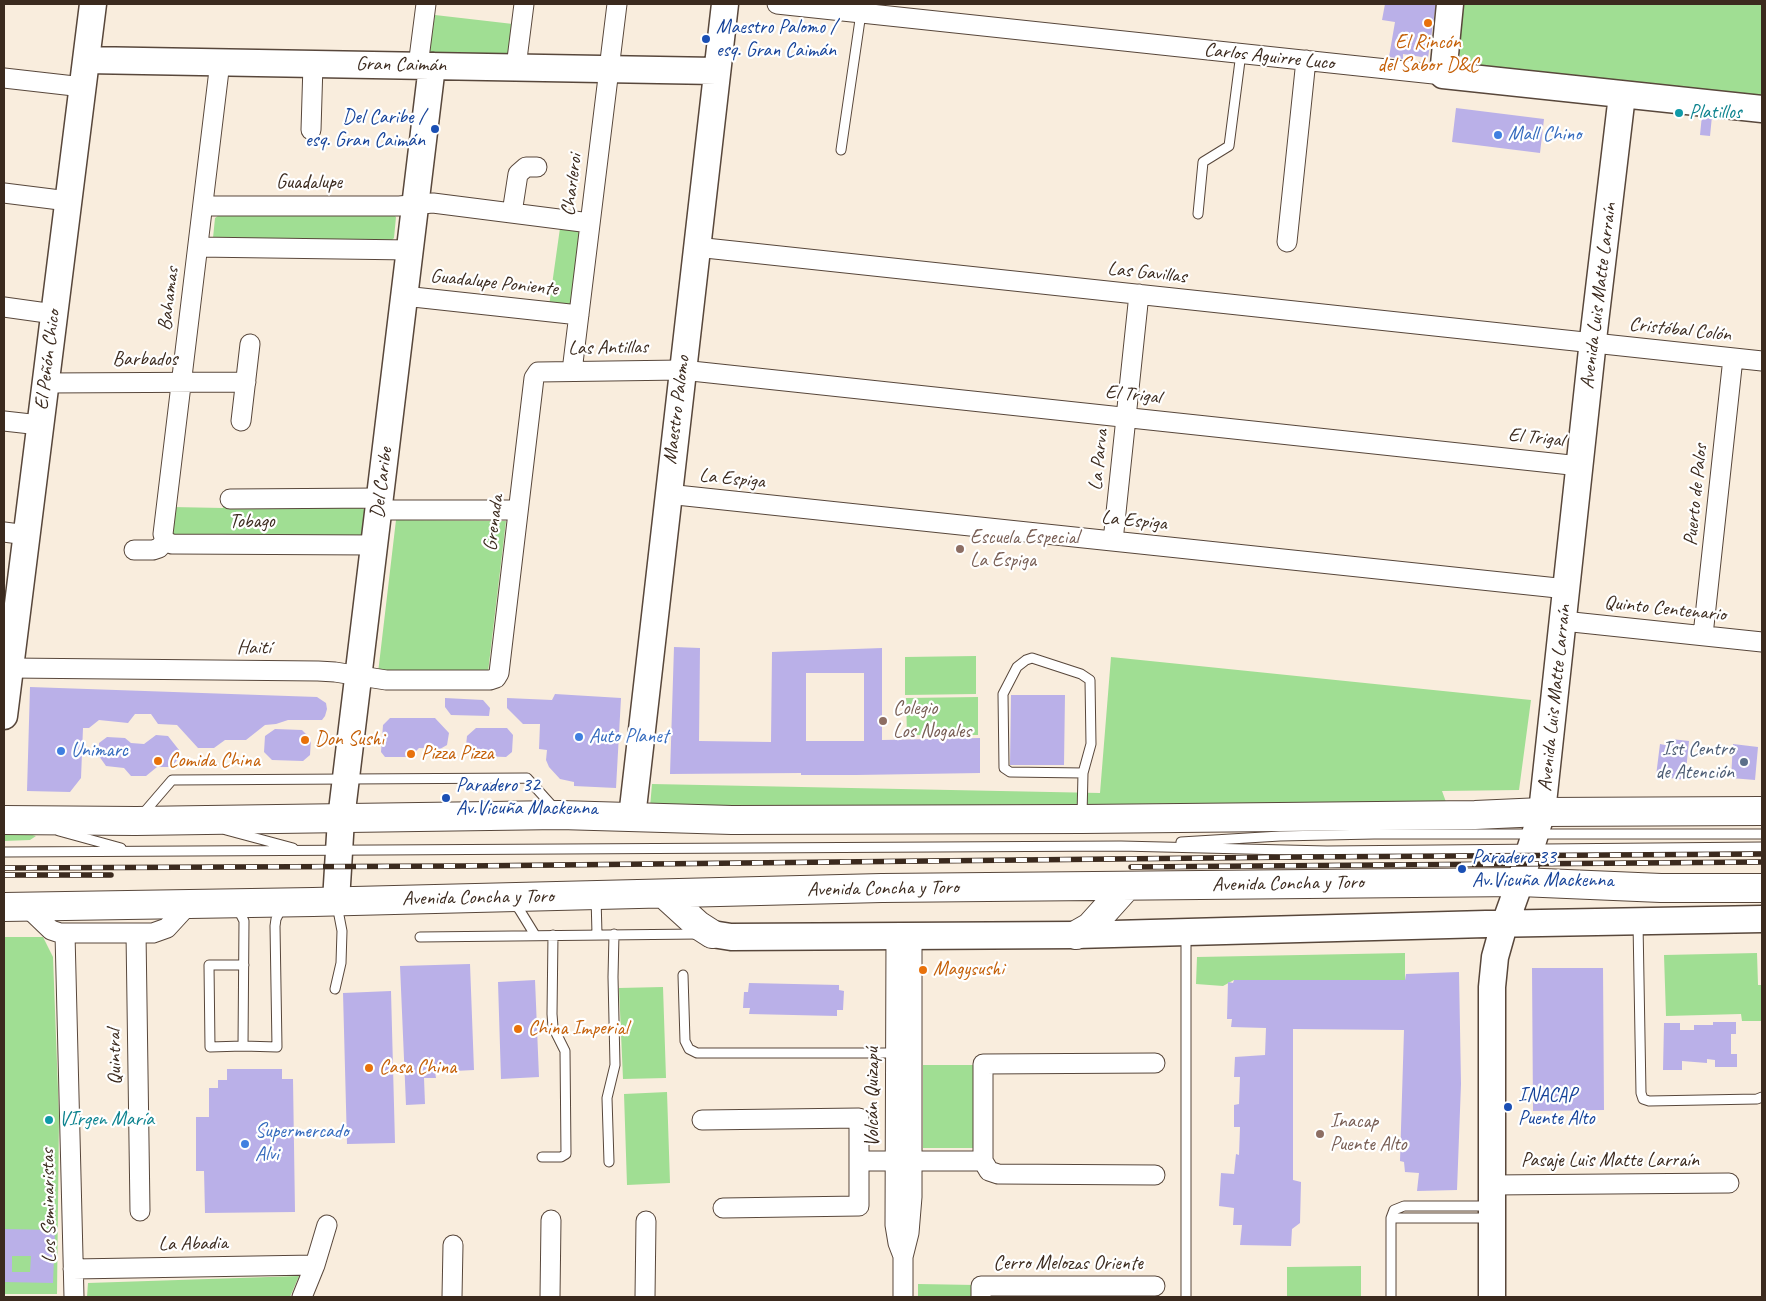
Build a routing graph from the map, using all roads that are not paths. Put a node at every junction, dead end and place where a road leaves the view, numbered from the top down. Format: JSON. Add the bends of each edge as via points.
{"nodes":[{"id":1,"x":93,"y":4,"type":"edge"},
{"id":2,"x":426,"y":4,"type":"edge"},
{"id":3,"x":524,"y":4,"type":"edge"},
{"id":4,"x":617,"y":4,"type":"edge"},
{"id":5,"x":725,"y":4,"type":"edge"},
{"id":6,"x":776,"y":4,"type":"edge"},
{"id":7,"x":1450,"y":4,"type":"edge"},
{"id":8,"x":861,"y":13,"type":"junction"},
{"id":9,"x":1241,"y":54,"type":"junction"},
{"id":10,"x":86,"y":60,"type":"junction"},
{"id":11,"x":1306,"y":60,"type":"junction"},
{"id":12,"x":220,"y":62,"type":"junction"},
{"id":13,"x":313,"y":64,"type":"junction"},
{"id":14,"x":425,"y":66,"type":"junction"},
{"id":15,"x":516,"y":67,"type":"junction"},
{"id":16,"x":609,"y":69,"type":"junction"},
{"id":17,"x":716,"y":71,"type":"junction"},
{"id":18,"x":1442,"y":75,"type":"junction"},
{"id":19,"x":4,"y":78,"type":"edge"},
{"id":20,"x":83,"y":87,"type":"junction"},
{"id":21,"x":1622,"y":95,"type":"junction"},
{"id":22,"x":1762,"y":109,"type":"edge"},
{"id":23,"x":311,"y":130,"type":"dead end"},
{"id":24,"x":841,"y":150,"type":"dead end"},
{"id":25,"x":537,"y":167,"type":"dead end"},
{"id":26,"x":4,"y":193,"type":"edge"},
{"id":27,"x":68,"y":201,"type":"junction"},
{"id":28,"x":415,"y":205,"type":"junction"},
{"id":29,"x":202,"y":206,"type":"junction"},
{"id":30,"x":512,"y":213,"type":"junction"},
{"id":31,"x":1198,"y":214,"type":"dead end"},
{"id":32,"x":590,"y":223,"type":"junction"},
{"id":33,"x":1287,"y":242,"type":"dead end"},
{"id":34,"x":198,"y":247,"type":"junction"},
{"id":35,"x":696,"y":247,"type":"junction"},
{"id":36,"x":410,"y":250,"type":"junction"},
{"id":37,"x":1139,"y":294,"type":"junction"},
{"id":38,"x":404,"y":296,"type":"junction"},
{"id":39,"x":4,"y":307,"type":"edge"},
{"id":40,"x":54,"y":314,"type":"junction"},
{"id":41,"x":579,"y":315,"type":"junction"},
{"id":42,"x":250,"y":344,"type":"dead end"},
{"id":43,"x":1593,"y":344,"type":"junction"},
{"id":44,"x":1732,"y":358,"type":"junction"},
{"id":45,"x":1762,"y":361,"type":"edge"},
{"id":46,"x":682,"y":370,"type":"junction"},
{"id":47,"x":572,"y":371,"type":"junction"},
{"id":48,"x":536,"y":373,"type":"joint"},
{"id":49,"x":182,"y":382,"type":"junction"},
{"id":50,"x":246,"y":382,"type":"junction"},
{"id":51,"x":46,"y":383,"type":"junction"},
{"id":52,"x":1126,"y":417,"type":"junction"},
{"id":53,"x":241,"y":420,"type":"dead end"},
{"id":54,"x":4,"y":421,"type":"edge"},
{"id":55,"x":40,"y":425,"type":"junction"},
{"id":56,"x":1580,"y":466,"type":"junction"},
{"id":57,"x":668,"y":494,"type":"junction"},
{"id":58,"x":230,"y":499,"type":"dead end"},
{"id":59,"x":379,"y":504,"type":"junction"},
{"id":60,"x":518,"y":510,"type":"junction"},
{"id":61,"x":15,"y":533,"type":"edge"},
{"id":62,"x":165,"y":541,"type":"junction"},
{"id":63,"x":1113,"y":541,"type":"junction"},
{"id":64,"x":374,"y":545,"type":"junction"},
{"id":65,"x":134,"y":550,"type":"dead end"},
{"id":66,"x":1567,"y":588,"type":"junction"},
{"id":67,"x":1564,"y":621,"type":"junction"},
{"id":68,"x":1704,"y":635,"type":"junction"},
{"id":69,"x":8,"y":642,"type":"edge"},
{"id":70,"x":1762,"y":642,"type":"edge"},
{"id":71,"x":10,"y":668,"type":"junction"},
{"id":72,"x":358,"y":676,"type":"junction"},
{"id":73,"x":496,"y":678,"type":"joint"},
{"id":74,"x":4,"y":716,"type":"edge"},
{"id":75,"x":1083,"y":773,"type":"junction"},
{"id":76,"x":346,"y":779,"type":"junction"},
{"id":77,"x":1762,"y":812,"type":"edge"},
{"id":78,"x":560,"y":815,"type":"junction"},
{"id":79,"x":632,"y":817,"type":"junction"},
{"id":80,"x":341,"y":819,"type":"junction"},
{"id":81,"x":1082,"y":819,"type":"junction"},
{"id":82,"x":11,"y":820,"type":"edge"},
{"id":83,"x":190,"y":820,"type":"junction"},
{"id":84,"x":136,"y":821,"type":"junction"},
{"id":85,"x":1536,"y":832,"type":"junction"},
{"id":86,"x":1762,"y":834,"type":"edge"},
{"id":87,"x":1121,"y":846,"type":"junction"},
{"id":88,"x":1762,"y":847,"type":"edge"},
{"id":89,"x":305,"y":851,"type":"junction"},
{"id":90,"x":339,"y":851,"type":"junction"},
{"id":91,"x":4,"y":852,"type":"edge"},
{"id":92,"x":134,"y":852,"type":"junction"},
{"id":93,"x":1520,"y":882,"type":"junction"},
{"id":94,"x":1127,"y":886,"type":"junction"},
{"id":95,"x":1762,"y":888,"type":"edge"},
{"id":96,"x":664,"y":894,"type":"junction"},
{"id":97,"x":596,"y":895,"type":"junction"},
{"id":98,"x":507,"y":896,"type":"junction"},
{"id":99,"x":288,"y":902,"type":"junction"},
{"id":100,"x":336,"y":902,"type":"junction"},
{"id":101,"x":234,"y":903,"type":"junction"},
{"id":102,"x":190,"y":904,"type":"junction"},
{"id":103,"x":15,"y":906,"type":"edge"},
{"id":104,"x":1762,"y":920,"type":"edge"},
{"id":105,"x":1638,"y":922,"type":"junction"},
{"id":106,"x":1505,"y":924,"type":"junction"},
{"id":107,"x":136,"y":933,"type":"junction"},
{"id":108,"x":1186,"y":933,"type":"junction"},
{"id":109,"x":65,"y":934,"type":"junction"},
{"id":110,"x":597,"y":934,"type":"junction"},
{"id":111,"x":614,"y":934,"type":"junction"},
{"id":112,"x":712,"y":934,"type":"junction"},
{"id":113,"x":535,"y":935,"type":"junction"},
{"id":114,"x":553,"y":935,"type":"junction"},
{"id":115,"x":420,"y":936,"type":"dead end"},
{"id":116,"x":904,"y":936,"type":"junction"},
{"id":117,"x":1076,"y":936,"type":"junction"},
{"id":118,"x":244,"y":965,"type":"junction"},
{"id":119,"x":682,"y":975,"type":"dead end"},
{"id":120,"x":334,"y":989,"type":"dead end"},
{"id":121,"x":243,"y":1046,"type":"junction"},
{"id":122,"x":895,"y":1053,"type":"junction"},
{"id":123,"x":1156,"y":1063,"type":"dead end"},
{"id":124,"x":1762,"y":1097,"type":"edge"},
{"id":125,"x":702,"y":1120,"type":"dead end"},
{"id":126,"x":542,"y":1157,"type":"dead end"},
{"id":127,"x":859,"y":1161,"type":"junction"},
{"id":128,"x":904,"y":1161,"type":"junction"},
{"id":129,"x":983,"y":1161,"type":"junction"},
{"id":130,"x":609,"y":1162,"type":"dead end"},
{"id":131,"x":1155,"y":1175,"type":"dead end"},
{"id":132,"x":1729,"y":1183,"type":"dead end"},
{"id":133,"x":1492,"y":1203,"type":"junction"},
{"id":134,"x":723,"y":1208,"type":"dead end"},
{"id":135,"x":140,"y":1211,"type":"dead end"},
{"id":136,"x":551,"y":1220,"type":"dead end"},
{"id":137,"x":646,"y":1220,"type":"dead end"},
{"id":138,"x":327,"y":1225,"type":"dead end"},
{"id":139,"x":453,"y":1244,"type":"dead end"},
{"id":140,"x":315,"y":1264,"type":"junction"},
{"id":141,"x":73,"y":1269,"type":"junction"},
{"id":142,"x":1155,"y":1286,"type":"dead end"},
{"id":143,"x":981,"y":1292,"type":"edge"},
{"id":144,"x":74,"y":1297,"type":"edge"},
{"id":145,"x":302,"y":1297,"type":"edge"},
{"id":146,"x":452,"y":1297,"type":"edge"},
{"id":147,"x":550,"y":1297,"type":"edge"},
{"id":148,"x":645,"y":1297,"type":"edge"},
{"id":149,"x":903,"y":1297,"type":"edge"},
{"id":150,"x":1186,"y":1297,"type":"edge"},
{"id":151,"x":1391,"y":1297,"type":"edge"},
{"id":152,"x":1492,"y":1297,"type":"edge"}],
"edges":[{"from":1,"to":10,"type":"street","name":"El Peñón Chico"},
{"from":2,"to":14,"type":"street"},
{"from":3,"to":15,"type":"street"},
{"from":4,"to":16,"type":"street","name":"Charleroi"},
{"from":5,"to":17,"type":"street","name":"Maestro Palomo"},
{"from":6,"to":8,"type":"street","name":"Carlos Aguirre Luco"},
{"from":7,"to":18,"type":"street"},
{"from":8,"to":9,"type":"street","name":"Carlos Aguirre Luco"},
{"from":8,"to":24,"type":"lane"},
{"from":9,"to":11,"type":"street","name":"Carlos Aguirre Luco"},
{"from":9,"to":31,"type":"lane","via":[[1229,146],[1203,162]]},
{"from":10,"to":12,"type":"street","name":"Gran Caimán"},
{"from":10,"to":20,"type":"street","name":"El Peñón Chico"},
{"from":11,"to":18,"type":"street","name":"Carlos Aguirre Luco"},
{"from":11,"to":33,"type":"street"},
{"from":12,"to":13,"type":"street","name":"Gran Caimán"},
{"from":12,"to":29,"type":"street","name":"Bahamas"},
{"from":13,"to":14,"type":"street","name":"Gran Caimán"},
{"from":13,"to":23,"type":"street"},
{"from":14,"to":15,"type":"street","name":"Gran Caimán"},
{"from":14,"to":28,"type":"street","name":"Del Caribe"},
{"from":15,"to":16,"type":"street","name":"Gran Caimán"},
{"from":16,"to":17,"type":"street","name":"Gran Caimán"},
{"from":16,"to":32,"type":"street","name":"Charleroi"},
{"from":17,"to":35,"type":"street","name":"Maestro Palomo"},
{"from":18,"to":21,"type":"street","name":"Carlos Aguirre Luco"},
{"from":19,"to":20,"type":"street"},
{"from":20,"to":27,"type":"street","name":"El Peñón Chico"},
{"from":21,"to":22,"type":"street","name":"Carlos Aguirre Luco"},
{"from":21,"to":43,"type":"street","name":"Avenida Luis Matte Larraín"},
{"from":25,"to":30,"type":"street","via":[[526,167],[518,174]]},
{"from":26,"to":27,"type":"street"},
{"from":27,"to":40,"type":"street","name":"El Peñón Chico"},
{"from":28,"to":29,"type":"street","name":"Guadalupe"},
{"from":28,"to":30,"type":"street","name":"Guadalupe","via":[[433,203]]},
{"from":28,"to":36,"type":"street","name":"Del Caribe"},
{"from":29,"to":34,"type":"street","name":"Bahamas"},
{"from":30,"to":32,"type":"street","name":"Guadalupe"},
{"from":32,"to":41,"type":"street","name":"Charleroi"},
{"from":34,"to":36,"type":"street"},
{"from":34,"to":49,"type":"street","name":"Bahamas"},
{"from":35,"to":37,"type":"street","name":"Las Gavillas"},
{"from":35,"to":46,"type":"street","name":"Maestro Palomo"},
{"from":36,"to":38,"type":"street","name":"Del Caribe"},
{"from":37,"to":43,"type":"street","name":"Las Gavillas"},
{"from":37,"to":52,"type":"street","name":"La Parva"},
{"from":38,"to":41,"type":"street","name":"Guadalupe Poniente"},
{"from":38,"to":59,"type":"street","name":"Del Caribe"},
{"from":39,"to":40,"type":"street"},
{"from":40,"to":51,"type":"street","name":"El Peñón Chico"},
{"from":41,"to":47,"type":"street","name":"Charleroi"},
{"from":42,"to":50,"type":"street"},
{"from":43,"to":44,"type":"street","name":"Cristóbal Colón"},
{"from":43,"to":56,"type":"street","name":"Avenida Luis Matte Larraín"},
{"from":44,"to":45,"type":"street","name":"Cristóbal Colón"},
{"from":44,"to":68,"type":"street","name":"Puerto de Palos"},
{"from":46,"to":47,"type":"street","name":"Las Antillas"},
{"from":46,"to":52,"type":"street","name":"El Trigal"},
{"from":46,"to":57,"type":"street","name":"Maestro Palomo"},
{"from":47,"to":48,"type":"street","name":"Las Antillas"},
{"from":48,"to":60,"type":"street","name":"Grenada"},
{"from":49,"to":50,"type":"street","name":"Barbados"},
{"from":49,"to":51,"type":"street","name":"Barbados"},
{"from":49,"to":62,"type":"street","name":"Bahamas","via":[[163,534]]},
{"from":50,"to":53,"type":"street"},
{"from":51,"to":55,"type":"street","name":"El Peñón Chico"},
{"from":52,"to":56,"type":"street","name":"El Trigal"},
{"from":52,"to":63,"type":"street","name":"La Parva"},
{"from":54,"to":55,"type":"street"},
{"from":55,"to":61,"type":"street","name":"El Peñón Chico"},
{"from":56,"to":66,"type":"street","name":"Avenida Luis Matte Larraín"},
{"from":57,"to":63,"type":"street","name":"La Espiga"},
{"from":57,"to":79,"type":"street","name":"Maestro Palomo"},
{"from":58,"to":59,"type":"street","name":"Tobago"},
{"from":59,"to":60,"type":"street","name":"Tobago"},
{"from":59,"to":64,"type":"street","name":"Del Caribe"},
{"from":60,"to":73,"type":"street","name":"Grenada"},
{"from":61,"to":69,"type":"street","name":"El Peñón Chico"},
{"from":62,"to":64,"type":"street","name":"Tobago","via":[[172,544]]},
{"from":62,"to":65,"type":"street","via":[[154,550]]},
{"from":63,"to":66,"type":"street","name":"La Espiga"},
{"from":64,"to":72,"type":"street","name":"Del Caribe"},
{"from":66,"to":67,"type":"street","name":"Avenida Luis Matte Larraín"},
{"from":67,"to":68,"type":"street","name":"Quinto Centenario"},
{"from":67,"to":85,"type":"street","name":"Avenida Luis Matte Larraín"},
{"from":68,"to":70,"type":"street","name":"Quinto Centenario"},
{"from":69,"to":71,"type":"street","name":"El Peñón Chico"},
{"from":71,"to":72,"type":"street","name":"Haití","via":[[318,671]]},
{"from":71,"to":74,"type":"street","name":"El Peñón Chico"},
{"from":72,"to":73,"type":"street","name":"Haití","via":[[386,680]]},
{"from":72,"to":76,"type":"street","name":"Del Caribe"},
{"from":75,"to":75,"type":"lane","via":[[1091,744],[1090,680],[1032,658],[1026,660],[1017,667],[1003,694],[1004,768],[1010,772]]},
{"from":75,"to":81,"type":"lane"},
{"from":76,"to":78,"type":"lane","via":[[527,778]]},
{"from":76,"to":80,"type":"street","name":"Del Caribe"},
{"from":76,"to":84,"type":"lane","via":[[172,780]]},
{"from":77,"to":85,"type":"main road"},
{"from":78,"to":79,"type":"main road"},
{"from":78,"to":80,"type":"main road"},
{"from":79,"to":81,"type":"main road","via":[[732,820]]},
{"from":80,"to":83,"type":"main road"},
{"from":80,"to":90,"type":"street","name":"Del Caribe"},
{"from":81,"to":85,"type":"main road","via":[[1476,815]]},
{"from":82,"to":84,"type":"main road"},
{"from":82,"to":92,"type":"lane"},
{"from":83,"to":84,"type":"main road"},
{"from":83,"to":89,"type":"lane"},
{"from":85,"to":86,"type":"lane"},
{"from":85,"to":87,"type":"lane","via":[[1322,835]]},
{"from":85,"to":87,"type":"lane","via":[[1327,851]]},
{"from":85,"to":88,"type":"lane"},
{"from":85,"to":93,"type":"street","name":"Avenida Luis Matte Larraín"},
{"from":87,"to":90,"type":"lane"},
{"from":89,"to":90,"type":"lane"},
{"from":89,"to":92,"type":"lane"},
{"from":90,"to":100,"type":"street","name":"Del Caribe"},
{"from":91,"to":92,"type":"lane"},
{"from":93,"to":94,"type":"main road","name":"Avenida Concha y Toro"},
{"from":93,"to":95,"type":"main road","name":"Avenida Concha y Toro","via":[[1661,888]]},
{"from":93,"to":106,"type":"street","name":"Avenida Luis Matte Larraín"},
{"from":94,"to":96,"type":"main road","name":"Avenida Concha y Toro"},
{"from":94,"to":117,"type":"main road","via":[[1090,926]]},
{"from":96,"to":97,"type":"main road","name":"Avenida Concha y Toro"},
{"from":96,"to":112,"type":"main road"},
{"from":97,"to":98,"type":"main road","name":"Avenida Concha y Toro"},
{"from":97,"to":110,"type":"lane"},
{"from":98,"to":100,"type":"main road","name":"Avenida Concha y Toro"},
{"from":98,"to":113,"type":"lane"},
{"from":99,"to":100,"type":"main road","name":"Avenida Concha y Toro"},
{"from":99,"to":101,"type":"main road","name":"Avenida Concha y Toro"},
{"from":99,"to":121,"type":"lane","via":[[276,919],[277,1047]]},
{"from":100,"to":120,"type":"lane","via":[[342,931],[341,963]]},
{"from":101,"to":102,"type":"main road","name":"Avenida Concha y Toro"},
{"from":101,"to":118,"type":"lane","via":[[244,921]]},
{"from":102,"to":103,"type":"main road","name":"Avenida Concha y Toro"},
{"from":102,"to":107,"type":"street","via":[[162,931]]},
{"from":103,"to":109,"type":"street","via":[[51,930]]},
{"from":104,"to":105,"type":"street"},
{"from":105,"to":106,"type":"street"},
{"from":105,"to":124,"type":"lane","via":[[1640,1093],[1643,1099]]},
{"from":106,"to":108,"type":"street"},
{"from":106,"to":133,"type":"street","name":"Avenida Luis Matte Larraín","via":[[1495,957],[1492,987]]},
{"from":107,"to":109,"type":"street"},
{"from":107,"to":135,"type":"street","name":"Quintral"},
{"from":108,"to":117,"type":"street"},
{"from":108,"to":150,"type":"lane"},
{"from":109,"to":141,"type":"street","name":"Los Seminaristas"},
{"from":110,"to":111,"type":"lane"},
{"from":110,"to":114,"type":"lane"},
{"from":111,"to":112,"type":"lane"},
{"from":111,"to":130,"type":"lane","via":[[615,1065],[607,1098]]},
{"from":112,"to":116,"type":"street","via":[[730,937]]},
{"from":113,"to":114,"type":"lane"},
{"from":113,"to":115,"type":"lane"},
{"from":114,"to":126,"type":"lane","via":[[552,1014],[553,1027],[565,1052],[566,1154]]},
{"from":116,"to":117,"type":"street"},
{"from":116,"to":122,"type":"street","name":"Volcán Quizapú"},
{"from":116,"to":128,"type":"street","name":"Volcán Quizapú"},
{"from":118,"to":121,"type":"lane"},
{"from":118,"to":121,"type":"lane","via":[[209,965],[210,1047]]},
{"from":119,"to":122,"type":"lane","via":[[685,1041],[689,1049],[697,1053]]},
{"from":122,"to":128,"type":"street","name":"Volcán Quizapú"},
{"from":123,"to":129,"type":"street","via":[[984,1064]]},
{"from":125,"to":127,"type":"street","via":[[859,1118]]},
{"from":127,"to":128,"type":"street"},
{"from":127,"to":134,"type":"street","via":[[859,1206]]},
{"from":128,"to":129,"type":"street"},
{"from":128,"to":149,"type":"street","name":"Volcán Quizapú","via":[[912,1214],[903,1257]]},
{"from":129,"to":131,"type":"street","via":[[989,1171],[998,1174]]},
{"from":132,"to":133,"type":"street","name":"Pasaje Luis Matte Larraín"},
{"from":133,"to":151,"type":"lane","via":[[1391,1218]]},
{"from":133,"to":152,"type":"street","name":"Avenida Luis Matte Larraín"},
{"from":136,"to":147,"type":"street"},
{"from":137,"to":148,"type":"street"},
{"from":138,"to":140,"type":"street"},
{"from":139,"to":146,"type":"street"},
{"from":140,"to":141,"type":"street","name":"La Abadia"},
{"from":140,"to":145,"type":"street"},
{"from":141,"to":144,"type":"street","name":"Los Seminaristas"},
{"from":142,"to":143,"type":"street","name":"Cerro Melozas Oriente"}]}
